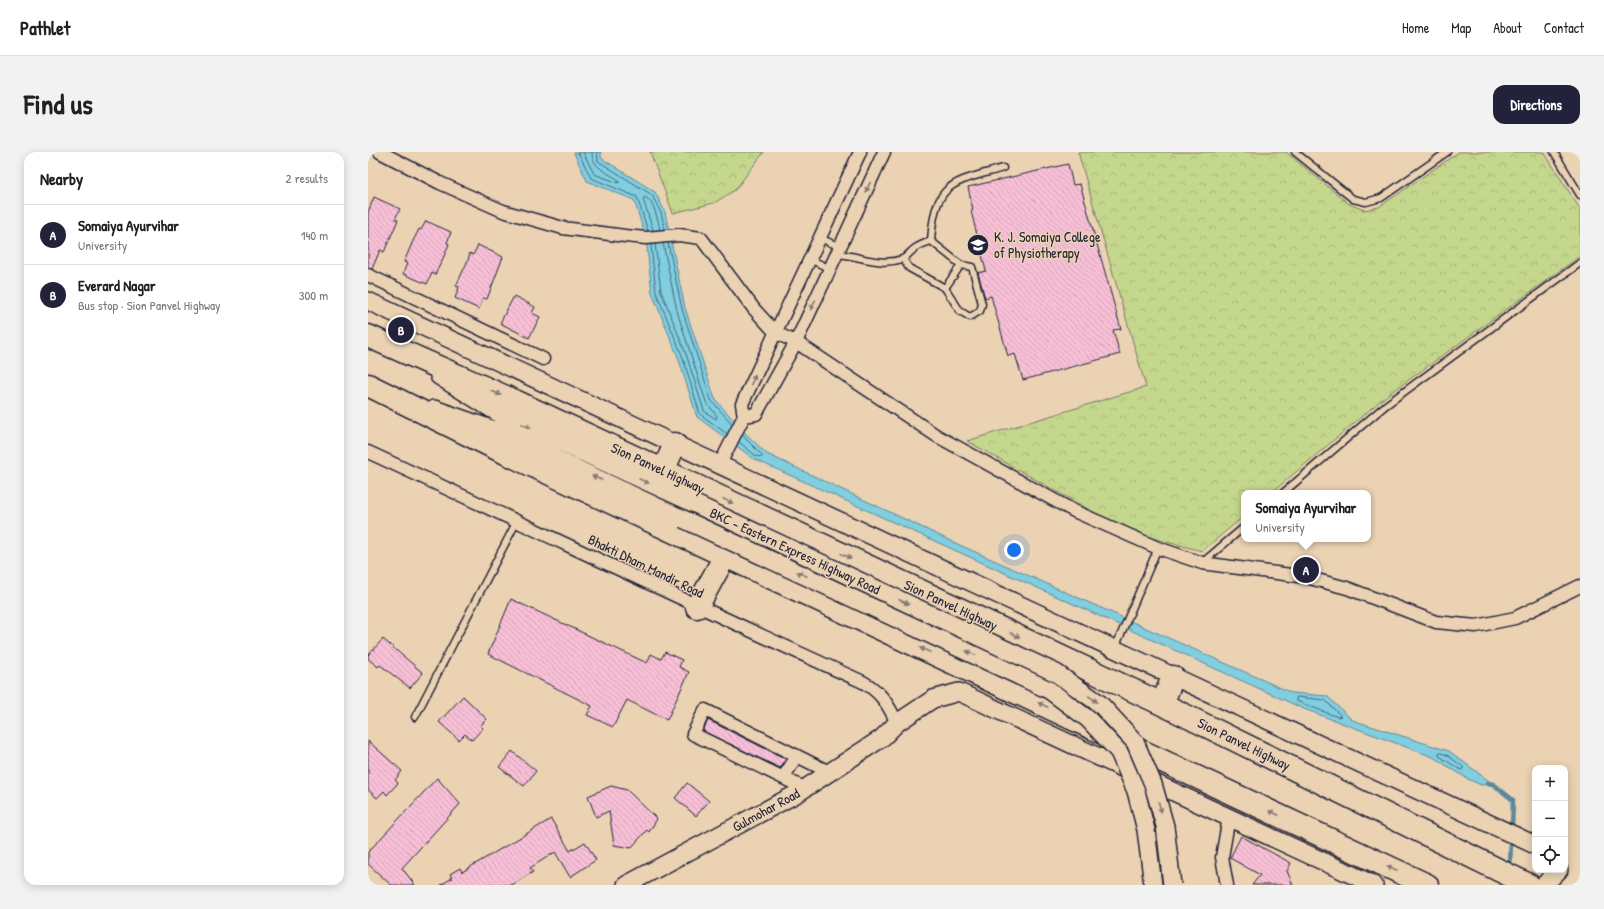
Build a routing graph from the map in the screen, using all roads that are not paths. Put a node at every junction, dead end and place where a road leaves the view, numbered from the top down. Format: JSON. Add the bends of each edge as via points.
{"nodes":[{"id":1,"x":380,"y":152,"type":"edge"},
{"id":2,"x":860,"y":152,"type":"edge"},
{"id":3,"x":884,"y":152,"type":"edge"},
{"id":4,"x":1295,"y":152,"type":"edge"},
{"id":5,"x":1447,"y":152,"type":"edge"},
{"id":6,"x":1554,"y":152,"type":"edge"},
{"id":7,"x":1003,"y":168,"type":"dead end"},
{"id":8,"x":1580,"y":195,"type":"edge"},
{"id":9,"x":820,"y":238,"type":"junction"},
{"id":10,"x":931,"y":241,"type":"junction"},
{"id":11,"x":838,"y":251,"type":"junction"},
{"id":12,"x":810,"y":259,"type":"junction"},
{"id":13,"x":903,"y":259,"type":"junction"},
{"id":14,"x":1580,"y":263,"type":"edge"},
{"id":15,"x":961,"y":264,"type":"junction"},
{"id":16,"x":830,"y":269,"type":"junction"},
{"id":17,"x":368,"y":274,"type":"edge"},
{"id":18,"x":945,"y":288,"type":"junction"},
{"id":19,"x":368,"y":301,"type":"edge"},
{"id":20,"x":776,"y":332,"type":"junction"},
{"id":21,"x":368,"y":336,"type":"edge"},
{"id":22,"x":796,"y":342,"type":"junction"},
{"id":23,"x":396,"y":350,"type":"junction"},
{"id":24,"x":543,"y":359,"type":"dead end"},
{"id":25,"x":373,"y":387,"type":"edge"},
{"id":26,"x":743,"y":419,"type":"junction"},
{"id":27,"x":675,"y":444,"type":"junction"},
{"id":28,"x":368,"y":452,"type":"edge"},
{"id":29,"x":719,"y":466,"type":"junction"},
{"id":30,"x":663,"y":471,"type":"junction"},
{"id":31,"x":1287,"y":490,"type":"edge"},
{"id":32,"x":517,"y":521,"type":"junction"},
{"id":33,"x":1241,"y":530,"type":"edge"},
{"id":34,"x":1158,"y":548,"type":"junction"},
{"id":35,"x":725,"y":556,"type":"junction"},
{"id":36,"x":1202,"y":563,"type":"junction"},
{"id":37,"x":1580,"y":586,"type":"edge"},
{"id":38,"x":697,"y":607,"type":"junction"},
{"id":39,"x":1114,"y":650,"type":"junction"},
{"id":40,"x":1173,"y":677,"type":"junction"},
{"id":41,"x":1162,"y":704,"type":"junction"},
{"id":42,"x":415,"y":717,"type":"dead end"},
{"id":43,"x":897,"y":723,"type":"junction"},
{"id":44,"x":797,"y":756,"type":"junction"},
{"id":45,"x":829,"y":772,"type":"junction"},
{"id":46,"x":783,"y":778,"type":"junction"},
{"id":47,"x":804,"y":788,"type":"junction"},
{"id":48,"x":1229,"y":817,"type":"junction"},
{"id":49,"x":1528,"y":842,"type":"edge"},
{"id":50,"x":1556,"y":873,"type":"edge"},
{"id":51,"x":626,"y":885,"type":"edge"},
{"id":52,"x":1153,"y":885,"type":"edge"},
{"id":53,"x":1172,"y":885,"type":"edge"},
{"id":54,"x":1227,"y":885,"type":"edge"},
{"id":55,"x":1374,"y":885,"type":"edge"},
{"id":56,"x":1428,"y":885,"type":"edge"},
{"id":57,"x":1529,"y":885,"type":"edge"},
{"id":58,"x":1544,"y":885,"type":"edge"}],
"edges":[{"from":1,"to":20,"type":"street","via":[[440,183],[503,211],[563,228],[646,238],[702,238],[754,309]]},
{"from":2,"to":9,"type":"street"},
{"from":3,"to":11,"type":"street","one_way":true},
{"from":4,"to":5,"type":"lane","via":[[1353,199],[1366,202],[1381,198]]},
{"from":6,"to":8,"type":"lane"},
{"from":7,"to":10,"type":"lane","via":[[956,182],[945,192],[937,204],[932,221]]},
{"from":9,"to":11,"type":"lane"},
{"from":9,"to":12,"type":"street"},
{"from":10,"to":13,"type":"lane","via":[[915,248]]},
{"from":10,"to":15,"type":"lane"},
{"from":11,"to":13,"type":"lane","via":[[862,260]]},
{"from":11,"to":16,"type":"street"},
{"from":12,"to":16,"type":"lane"},
{"from":12,"to":20,"type":"street"},
{"from":13,"to":18,"type":"lane","via":[[909,268]]},
{"from":14,"to":31,"type":"lane","via":[[1386,405]]},
{"from":15,"to":18,"type":"lane"},
{"from":15,"to":18,"type":"lane","via":[[972,267],[982,304],[980,311],[970,317],[960,311]]},
{"from":16,"to":22,"type":"street","one_way":true},
{"from":17,"to":24,"type":"street"},
{"from":19,"to":27,"type":"street"},
{"from":20,"to":22,"type":"street"},
{"from":26,"to":20,"type":"street","one_way":true,"via":[[742,404]]},
{"from":21,"to":23,"type":"highway","name":"Sion Panvel Highway"},
{"from":22,"to":26,"type":"street","via":[[756,414]]},
{"from":22,"to":34,"type":"street","via":[[937,436],[1074,511]]},
{"from":23,"to":30,"type":"highway","name":"Sion Panvel Highway","one_way":true,"via":[[517,402]]},
{"from":23,"to":53,"type":"street","name":"BKC - Eastern Express Highway Road","one_way":true,"bridge":true,"via":[[503,416],[1056,673],[1100,704],[1135,742],[1153,784],[1166,826]]},
{"from":25,"to":35,"type":"highway","via":[[495,448]]},
{"from":52,"to":25,"type":"street","name":"BKC - Eastern Express Highway Road","one_way":true,"bridge":true,"via":[[1146,830],[1136,791],[1119,752],[1088,719],[1049,690],[497,431]]},
{"from":26,"to":29,"type":"street"},
{"from":27,"to":29,"type":"street"},
{"from":27,"to":30,"type":"highway"},
{"from":28,"to":32,"type":"street","name":"Bhakti Dham Mandir Road"},
{"from":29,"to":39,"type":"street"},
{"from":30,"to":41,"type":"highway","name":"Sion Panvel Highway","one_way":true},
{"from":32,"to":38,"type":"street","name":"Bhakti Dham Mandir Road"},
{"from":32,"to":42,"type":"lane"},
{"from":33,"to":36,"type":"lane"},
{"from":34,"to":36,"type":"street"},
{"from":34,"to":39,"type":"lane"},
{"from":35,"to":38,"type":"highway"},
{"from":56,"to":35,"type":"highway","one_way":true},
{"from":36,"to":37,"type":"street","via":[[1306,577],[1347,588],[1436,622],[1476,626],[1515,618]]},
{"from":38,"to":43,"type":"street","name":"Bhakti Dham Mandir Road","via":[[872,687],[888,702]]},
{"from":39,"to":40,"type":"street"},
{"from":40,"to":41,"type":"highway"},
{"from":40,"to":49,"type":"street"},
{"from":41,"to":57,"type":"highway","name":"Sion Panvel Highway"},
{"from":43,"to":45,"type":"street","name":"Gulmohar Road","via":[[882,738]]},
{"from":43,"to":48,"type":"street","name":"Gulmohar Road","via":[[933,699],[959,692]]},
{"from":44,"to":45,"type":"street"},
{"from":44,"to":46,"type":"street"},
{"from":44,"to":46,"type":"street","via":[[705,710],[693,734]]},
{"from":45,"to":47,"type":"street","name":"Gulmohar Road"},
{"from":46,"to":47,"type":"street"},
{"from":47,"to":51,"type":"street","name":"Gulmohar Road"},
{"from":48,"to":54,"type":"street","via":[[1222,857]]},
{"from":48,"to":55,"type":"street","name":"Gulmohar Road"},
{"from":50,"to":58,"type":"street"}]}
